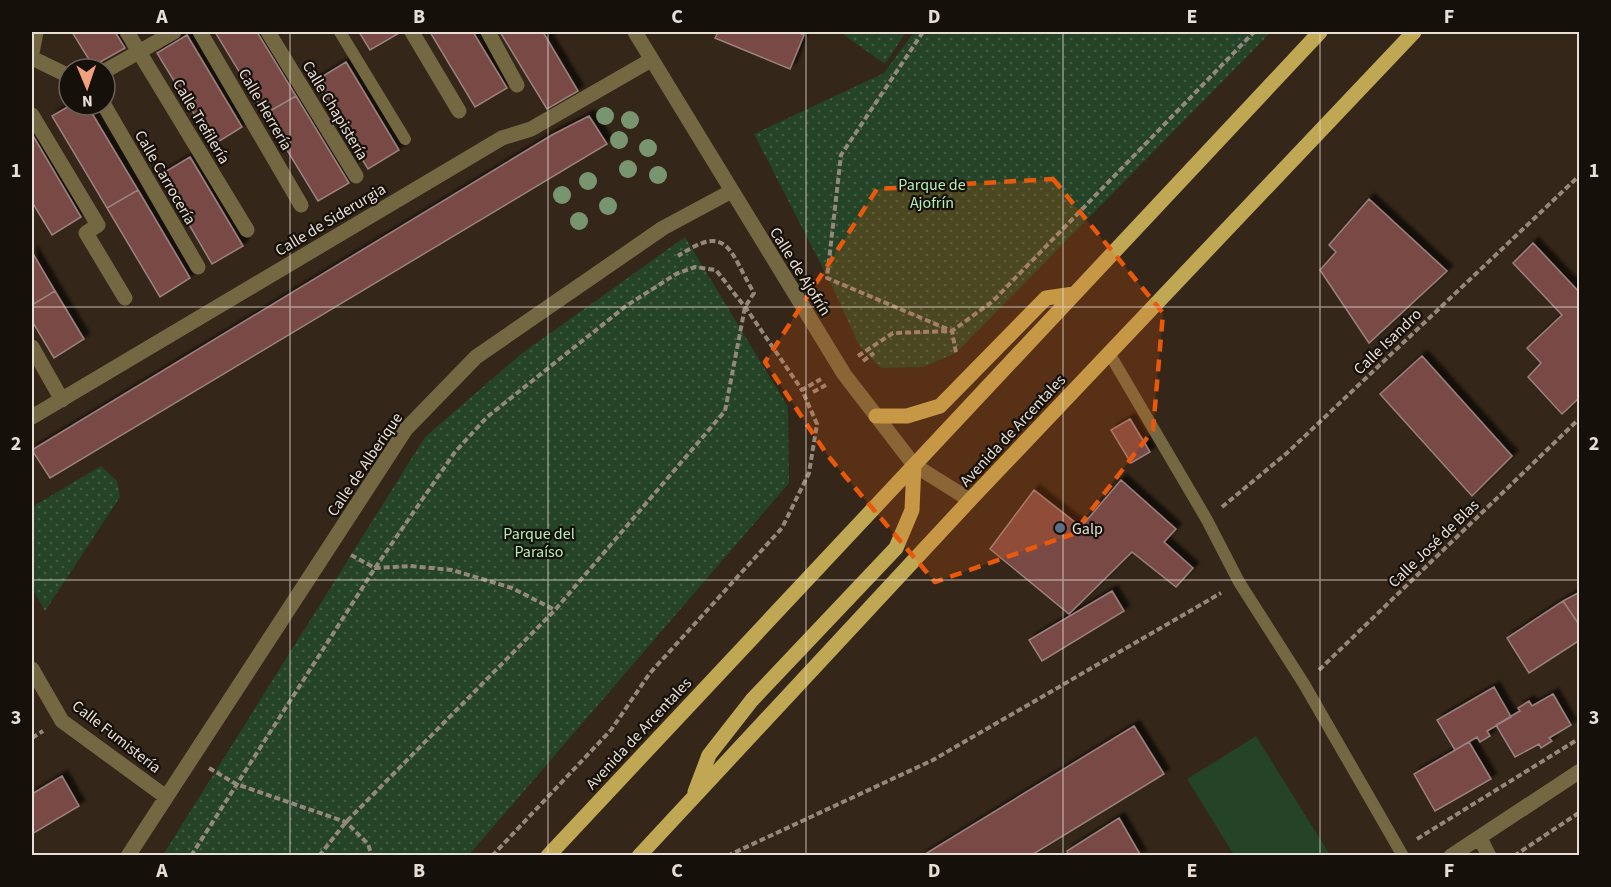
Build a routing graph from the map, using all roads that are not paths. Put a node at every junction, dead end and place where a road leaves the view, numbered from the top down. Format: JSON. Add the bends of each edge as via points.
{"nodes":[{"id":1,"x":36,"y":32,"type":"edge"},
{"id":2,"x":127,"y":32,"type":"edge"},
{"id":3,"x":174,"y":32,"type":"edge"},
{"id":4,"x":200,"y":32,"type":"edge"},
{"id":5,"x":268,"y":32,"type":"edge"},
{"id":6,"x":340,"y":32,"type":"edge"},
{"id":7,"x":412,"y":32,"type":"edge"},
{"id":8,"x":488,"y":32,"type":"edge"},
{"id":9,"x":635,"y":32,"type":"edge"},
{"id":10,"x":1320,"y":32,"type":"edge"},
{"id":11,"x":1414,"y":32,"type":"edge"},
{"id":12,"x":32,"y":53,"type":"edge"},
{"id":13,"x":140,"y":53,"type":"junction"},
{"id":14,"x":32,"y":58,"type":"edge"},
{"id":15,"x":651,"y":60,"type":"junction"},
{"id":16,"x":117,"y":65,"type":"edge"},
{"id":17,"x":57,"y":70,"type":"edge"},
{"id":18,"x":517,"y":85,"type":"dead end"},
{"id":19,"x":459,"y":111,"type":"dead end"},
{"id":20,"x":32,"y":115,"type":"edge"},
{"id":21,"x":111,"y":117,"type":"edge"},
{"id":22,"x":405,"y":139,"type":"dead end"},
{"id":23,"x":356,"y":176,"type":"dead end"},
{"id":24,"x":730,"y":192,"type":"junction"},
{"id":25,"x":301,"y":205,"type":"dead end"},
{"id":26,"x":247,"y":230,"type":"dead end"},
{"id":27,"x":198,"y":267,"type":"dead end"},
{"id":28,"x":1074,"y":294,"type":"junction"},
{"id":29,"x":125,"y":298,"type":"dead end"},
{"id":30,"x":32,"y":347,"type":"edge"},
{"id":31,"x":1109,"y":353,"type":"junction"},
{"id":32,"x":63,"y":400,"type":"junction"},
{"id":33,"x":876,"y":416,"type":"junction"},
{"id":34,"x":32,"y":417,"type":"edge"},
{"id":35,"x":914,"y":465,"type":"junction"},
{"id":36,"x":970,"y":500,"type":"junction"},
{"id":37,"x":32,"y":669,"type":"edge"},
{"id":38,"x":1580,"y":771,"type":"edge"},
{"id":39,"x":166,"y":797,"type":"junction"},
{"id":40,"x":692,"y":799,"type":"junction"},
{"id":41,"x":1479,"y":838,"type":"junction"},
{"id":42,"x":1402,"y":853,"type":"edge"},
{"id":43,"x":128,"y":855,"type":"edge"},
{"id":44,"x":548,"y":855,"type":"edge"},
{"id":45,"x":639,"y":855,"type":"edge"},
{"id":46,"x":1451,"y":855,"type":"edge"},
{"id":47,"x":1489,"y":855,"type":"edge"}],
"edges":[{"from":1,"to":12,"type":"street"},
{"from":2,"to":13,"type":"street","name":"Calle Trefilería"},
{"from":3,"to":13,"type":"street"},
{"from":4,"to":25,"type":"street","name":"Calle Herrería"},
{"from":5,"to":23,"type":"street","name":"Calle Chapistería"},
{"from":6,"to":22,"type":"lane"},
{"from":7,"to":19,"type":"street"},
{"from":8,"to":18,"type":"street"},
{"from":9,"to":15,"type":"street","name":"Calle de Ajofrín"},
{"from":10,"to":28,"type":"main road","name":"Avenida de Arcentales"},
{"from":11,"to":31,"type":"main road","name":"Avenida de Arcentales"},
{"from":13,"to":16,"type":"street"},
{"from":13,"to":26,"type":"street","name":"Calle Trefilería"},
{"from":14,"to":17,"type":"street"},
{"from":15,"to":24,"type":"street","name":"Calle de Ajofrín"},
{"from":15,"to":32,"type":"street","name":"Calle de Siderurgia","via":[[531,129],[501,138]]},
{"from":20,"to":29,"type":"street","via":[[98,225],[86,233]]},
{"from":21,"to":27,"type":"street","name":"Calle Carrocería"},
{"from":24,"to":33,"type":"street","name":"Calle de Ajofrín","via":[[840,368]]},
{"from":24,"to":39,"type":"street","name":"Calle de Alberique","via":[[663,228],[476,357],[406,429]]},
{"from":28,"to":33,"type":"main road","via":[[1046,298],[940,406],[907,416]]},
{"from":28,"to":35,"type":"main road","name":"Avenida de Arcentales"},
{"from":30,"to":32,"type":"street"},
{"from":31,"to":36,"type":"main road","name":"Avenida de Arcentales"},
{"from":31,"to":42,"type":"lane","via":[[1239,582],[1304,684]]},
{"from":32,"to":34,"type":"street","name":"Calle de Siderurgia"},
{"from":33,"to":35,"type":"street","name":"Calle de Ajofrín"},
{"from":35,"to":36,"type":"street","name":"Calle de Ajofrín"},
{"from":35,"to":40,"type":"main road","via":[[912,510],[896,548],[752,700],[708,755]]},
{"from":35,"to":44,"type":"main road","name":"Avenida de Arcentales"},
{"from":36,"to":40,"type":"main road","name":"Avenida de Arcentales"},
{"from":37,"to":39,"type":"street","name":"Calle Fumistería","via":[[62,721]]},
{"from":38,"to":41,"type":"street"},
{"from":39,"to":43,"type":"street","name":"Calle de Alberique"},
{"from":40,"to":45,"type":"main road","name":"Avenida de Arcentales"},
{"from":41,"to":46,"type":"street"},
{"from":41,"to":47,"type":"street"}]}
